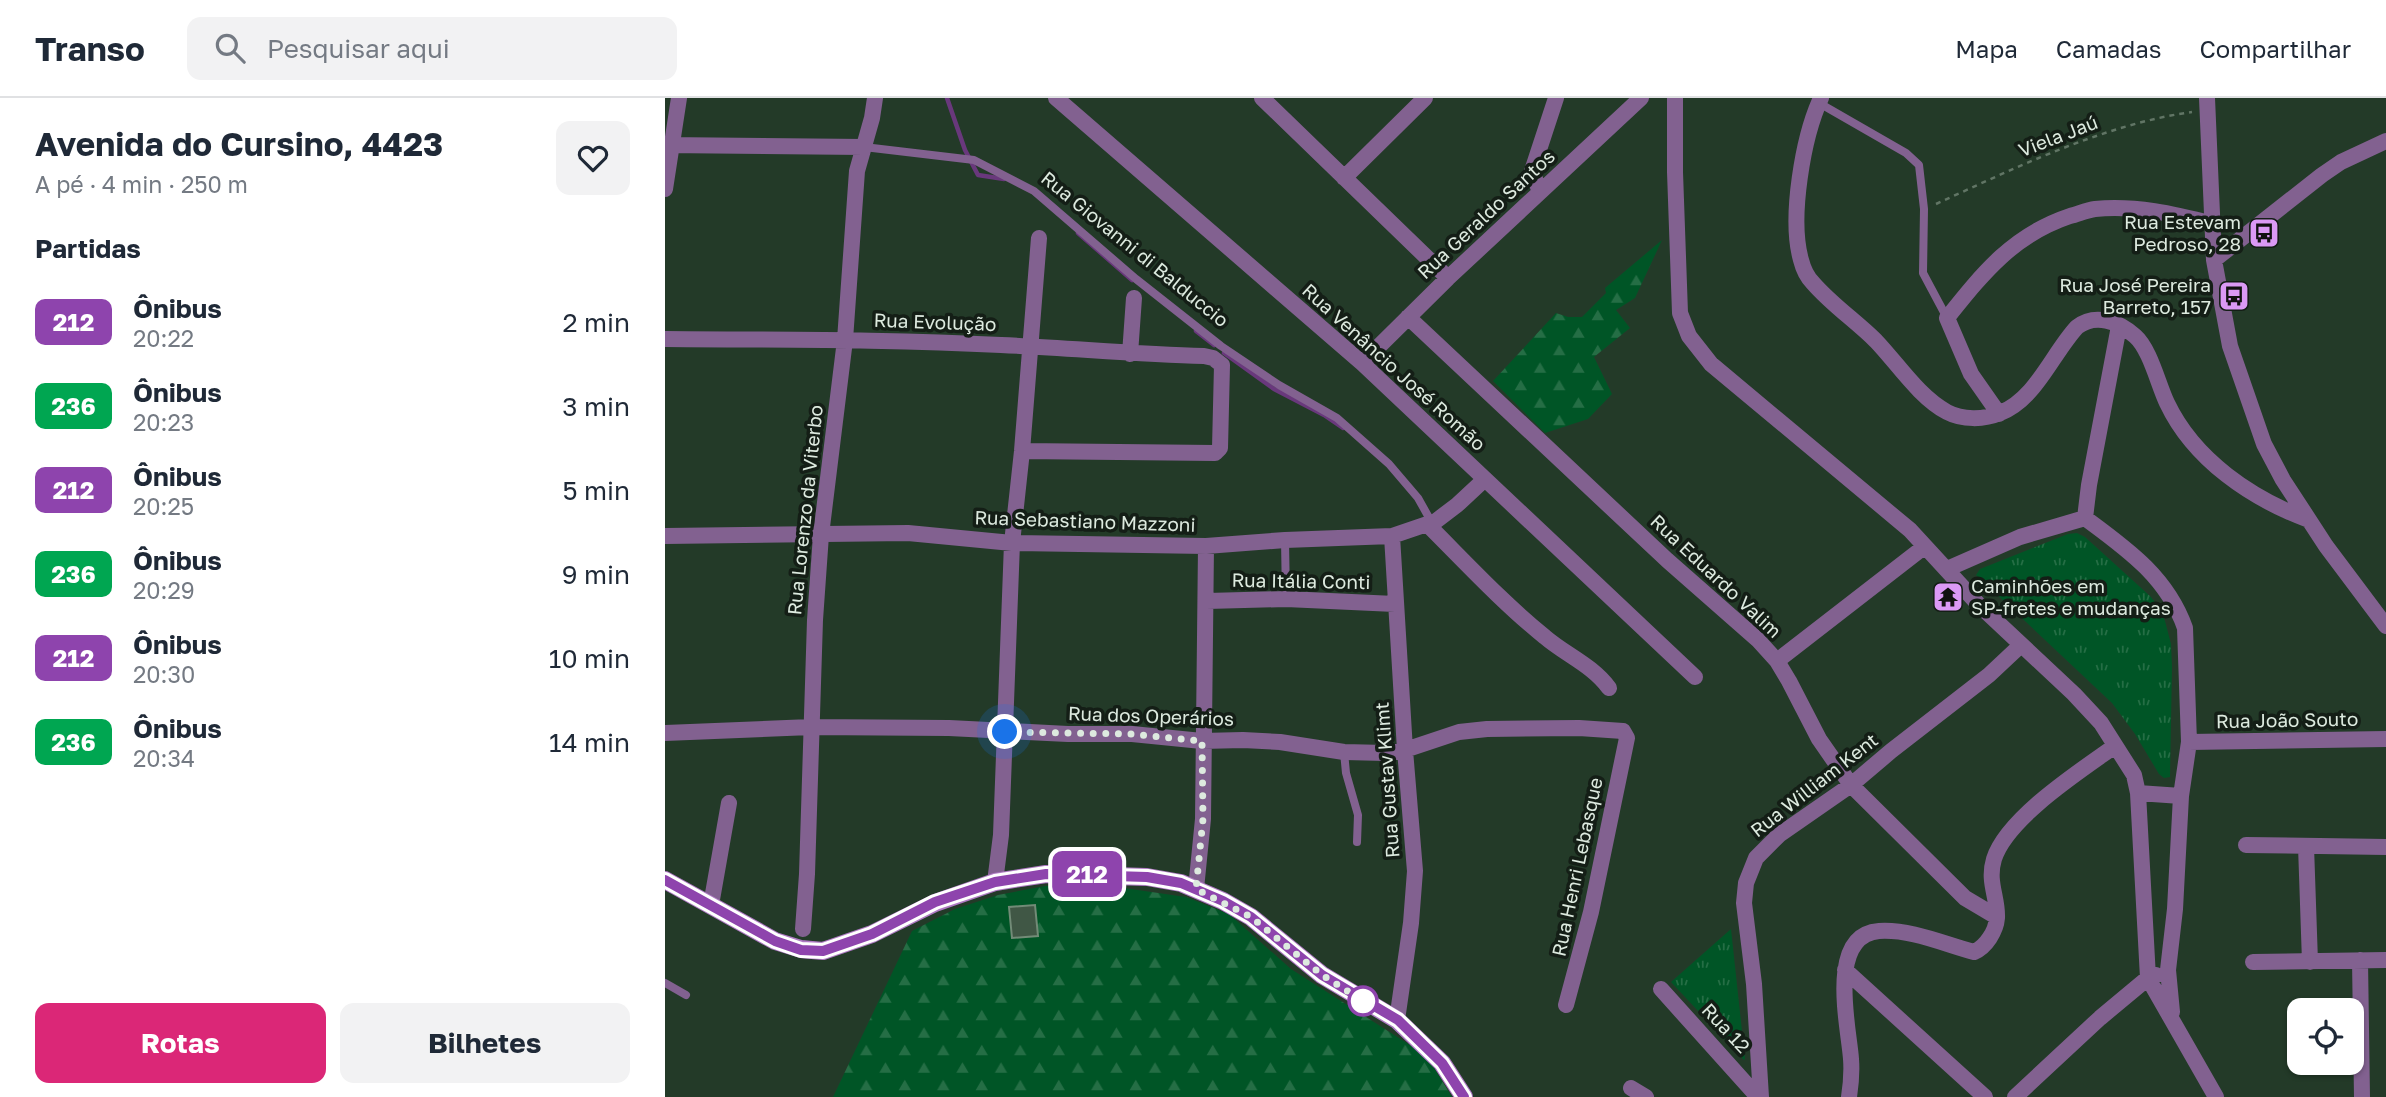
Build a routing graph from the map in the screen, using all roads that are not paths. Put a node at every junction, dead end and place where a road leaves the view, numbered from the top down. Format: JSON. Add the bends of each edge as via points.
{"nodes":[{"id":1,"x":679,"y":98,"type":"edge"},
{"id":2,"x":875,"y":98,"type":"edge"},
{"id":3,"x":1056,"y":98,"type":"edge"},
{"id":4,"x":1262,"y":98,"type":"edge"},
{"id":5,"x":1426,"y":98,"type":"edge"},
{"id":6,"x":1556,"y":98,"type":"edge"},
{"id":7,"x":1641,"y":98,"type":"edge"},
{"id":8,"x":1675,"y":98,"type":"edge"},
{"id":9,"x":1820,"y":101,"type":"edge"},
{"id":10,"x":2208,"y":104,"type":"edge"},
{"id":11,"x":2386,"y":141,"type":"edge"},
{"id":12,"x":668,"y":145,"type":"edge"},
{"id":13,"x":864,"y":147,"type":"junction"},
{"id":14,"x":1344,"y":178,"type":"junction"},
{"id":15,"x":665,"y":189,"type":"edge"},
{"id":16,"x":1541,"y":192,"type":"junction"},
{"id":17,"x":2213,"y":224,"type":"junction"},
{"id":18,"x":1039,"y":238,"type":"dead end"},
{"id":19,"x":2214,"y":260,"type":"junction"},
{"id":20,"x":1448,"y":278,"type":"junction"},
{"id":21,"x":1134,"y":299,"type":"dead end"},
{"id":22,"x":1408,"y":317,"type":"junction"},
{"id":23,"x":1947,"y":318,"type":"junction"},
{"id":24,"x":2119,"y":326,"type":"junction"},
{"id":25,"x":665,"y":338,"type":"edge"},
{"id":26,"x":845,"y":340,"type":"junction"},
{"id":27,"x":1030,"y":346,"type":"junction"},
{"id":28,"x":1213,"y":353,"type":"junction"},
{"id":29,"x":1130,"y":354,"type":"junction"},
{"id":30,"x":1362,"y":363,"type":"junction"},
{"id":31,"x":1999,"y":414,"type":"junction"},
{"id":32,"x":1022,"y":451,"type":"junction"},
{"id":33,"x":1485,"y":479,"type":"junction"},
{"id":34,"x":2085,"y":518,"type":"junction"},
{"id":35,"x":2309,"y":520,"type":"junction"},
{"id":36,"x":1430,"y":524,"type":"junction"},
{"id":37,"x":821,"y":535,"type":"junction"},
{"id":38,"x":665,"y":536,"type":"edge"},
{"id":39,"x":1392,"y":536,"type":"junction"},
{"id":40,"x":1285,"y":540,"type":"junction"},
{"id":41,"x":1012,"y":543,"type":"junction"},
{"id":42,"x":1206,"y":546,"type":"junction"},
{"id":43,"x":1924,"y":547,"type":"junction"},
{"id":44,"x":1947,"y":569,"type":"junction"},
{"id":45,"x":1286,"y":599,"type":"junction"},
{"id":46,"x":1207,"y":601,"type":"junction"},
{"id":47,"x":1395,"y":604,"type":"junction"},
{"id":48,"x":2386,"y":626,"type":"edge"},
{"id":49,"x":2021,"y":645,"type":"junction"},
{"id":50,"x":1777,"y":662,"type":"junction"},
{"id":51,"x":1695,"y":677,"type":"dead end"},
{"id":52,"x":1609,"y":688,"type":"dead end"},
{"id":53,"x":811,"y":727,"type":"junction"},
{"id":54,"x":1005,"y":732,"type":"junction"},
{"id":55,"x":665,"y":733,"type":"edge"},
{"id":56,"x":1627,"y":738,"type":"joint"},
{"id":57,"x":2386,"y":739,"type":"edge"},
{"id":58,"x":1202,"y":741,"type":"junction"},
{"id":59,"x":2189,"y":742,"type":"junction"},
{"id":60,"x":2116,"y":746,"type":"junction"},
{"id":61,"x":1405,"y":750,"type":"junction"},
{"id":62,"x":1344,"y":752,"type":"junction"},
{"id":63,"x":1851,"y":785,"type":"junction"},
{"id":64,"x":2138,"y":793,"type":"junction"},
{"id":65,"x":2181,"y":796,"type":"junction"},
{"id":66,"x":729,"y":803,"type":"dead end"},
{"id":67,"x":1357,"y":842,"type":"dead end"},
{"id":68,"x":2246,"y":845,"type":"dead end"},
{"id":69,"x":2306,"y":846,"type":"junction"},
{"id":70,"x":2386,"y":847,"type":"edge"},
{"id":71,"x":665,"y":880,"type":"edge"},
{"id":72,"x":995,"y":882,"type":"junction"},
{"id":73,"x":1196,"y":889,"type":"junction"},
{"id":74,"x":711,"y":905,"type":"junction"},
{"id":75,"x":1997,"y":917,"type":"junction"},
{"id":76,"x":803,"y":929,"type":"dead end"},
{"id":77,"x":2360,"y":960,"type":"junction"},
{"id":78,"x":2386,"y":960,"type":"edge"},
{"id":79,"x":2253,"y":962,"type":"dead end"},
{"id":80,"x":2310,"y":962,"type":"junction"},
{"id":81,"x":1845,"y":970,"type":"junction"},
{"id":82,"x":2168,"y":970,"type":"junction"},
{"id":83,"x":2148,"y":978,"type":"junction"},
{"id":84,"x":665,"y":983,"type":"edge"},
{"id":85,"x":1661,"y":989,"type":"dead end"},
{"id":86,"x":686,"y":995,"type":"dead end"},
{"id":87,"x":1566,"y":1005,"type":"dead end"},
{"id":88,"x":2173,"y":1018,"type":"junction"},
{"id":89,"x":1398,"y":1020,"type":"junction"},
{"id":90,"x":1631,"y":1088,"type":"dead end"},
{"id":91,"x":1464,"y":1097,"type":"edge"},
{"id":92,"x":1646,"y":1097,"type":"edge"},
{"id":93,"x":1760,"y":1097,"type":"edge"},
{"id":94,"x":1849,"y":1097,"type":"edge"},
{"id":95,"x":1985,"y":1097,"type":"edge"},
{"id":96,"x":2015,"y":1097,"type":"edge"},
{"id":97,"x":2216,"y":1097,"type":"edge"},
{"id":98,"x":2361,"y":1097,"type":"edge"}],
"edges":[{"from":1,"to":12,"type":"street"},
{"from":2,"to":13,"type":"street","name":"Rua Lorenzo da Viterbo"},
{"from":3,"to":30,"type":"street","name":"Rua Venâncio José Romão"},
{"from":4,"to":14,"type":"street"},
{"from":5,"to":14,"type":"street"},
{"from":6,"to":16,"type":"street","via":[[1532,171]]},
{"from":7,"to":16,"type":"street","name":"Rua Geraldo Santos"},
{"from":8,"to":43,"type":"street","via":[[1680,313],[1689,337],[1711,364],[1910,530]]},
{"from":9,"to":23,"type":"lane","via":[[1915,159],[1921,170],[1924,209],[1923,273]]},
{"from":9,"to":31,"type":"street","via":[[1808,138],[1798,199],[1798,242],[1804,269],[1946,412],[1969,418]]},
{"from":10,"to":17,"type":"street"},
{"from":11,"to":19,"type":"street","via":[[2322,175]]},
{"from":12,"to":13,"type":"street","name":"Rua Giovanni di Balduccio"},
{"from":12,"to":15,"type":"street"},
{"from":13,"to":26,"type":"street","name":"Rua Lorenzo da Viterbo","via":[[856,182]]},
{"from":13,"to":28,"type":"lane","name":"Rua Giovanni di Balduccio","via":[[974,160],[1034,191]]},
{"from":14,"to":20,"type":"street"},
{"from":16,"to":20,"type":"street","name":"Rua Geraldo Santos"},
{"from":17,"to":19,"type":"street"},
{"from":17,"to":23,"type":"street","via":[[2131,208],[2092,209],[2061,219],[2016,242]]},
{"from":18,"to":27,"type":"street"},
{"from":19,"to":35,"type":"street","via":[[2230,346],[2264,444]]},
{"from":20,"to":22,"type":"street","name":"Rua Geraldo Santos"},
{"from":21,"to":29,"type":"street"},
{"from":22,"to":30,"type":"street","name":"Rua Geraldo Santos"},
{"from":22,"to":50,"type":"street","name":"Rua Eduardo Valim"},
{"from":23,"to":31,"type":"street","via":[[1971,374]]},
{"from":24,"to":31,"type":"street","via":[[2105,319],[2084,321],[2019,401]]},
{"from":24,"to":34,"type":"street"},
{"from":24,"to":35,"type":"street","via":[[2145,348],[2174,418],[2203,453],[2264,501]]},
{"from":25,"to":26,"type":"street","name":"Rua Evolução"},
{"from":26,"to":27,"type":"street","name":"Rua Evolução"},
{"from":26,"to":37,"type":"street","name":"Rua Lorenzo da Viterbo"},
{"from":27,"to":29,"type":"street","name":"Rua Evolução"},
{"from":27,"to":32,"type":"street"},
{"from":28,"to":29,"type":"street","name":"Rua Evolução"},
{"from":28,"to":32,"type":"street","via":[[1223,369],[1218,452]]},
{"from":28,"to":36,"type":"lane","name":"Rua Giovanni di Balduccio","via":[[1337,418],[1389,464],[1417,498]]},
{"from":30,"to":33,"type":"street","name":"Rua Venâncio José Romão"},
{"from":32,"to":41,"type":"street"},
{"from":33,"to":36,"type":"street","name":"Rua Sebastiano Mazzoni"},
{"from":33,"to":51,"type":"street","name":"Rua Venâncio José Romão"},
{"from":34,"to":44,"type":"street","via":[[2020,537]]},
{"from":34,"to":59,"type":"street","via":[[2136,556],[2167,589],[2179,610],[2185,628]]},
{"from":35,"to":48,"type":"street"},
{"from":36,"to":39,"type":"street","name":"Rua Sebastiano Mazzoni"},
{"from":36,"to":52,"type":"street","via":[[1526,621],[1601,677]]},
{"from":37,"to":38,"type":"street","name":"Rua Sebastiano Mazzoni"},
{"from":37,"to":41,"type":"street","name":"Rua Sebastiano Mazzoni","via":[[908,533]]},
{"from":37,"to":53,"type":"street","name":"Rua Lorenzo da Viterbo"},
{"from":39,"to":40,"type":"street","name":"Rua Sebastiano Mazzoni"},
{"from":39,"to":47,"type":"street","name":"Rua Gustav Klimt"},
{"from":40,"to":42,"type":"street","name":"Rua Sebastiano Mazzoni"},
{"from":40,"to":45,"type":"lane"},
{"from":41,"to":42,"type":"street","name":"Rua Sebastiano Mazzoni"},
{"from":41,"to":54,"type":"street"},
{"from":42,"to":46,"type":"street"},
{"from":43,"to":44,"type":"street"},
{"from":43,"to":50,"type":"street"},
{"from":44,"to":49,"type":"street"},
{"from":45,"to":46,"type":"street","name":"Rua Itália Conti"},
{"from":45,"to":47,"type":"street","name":"Rua Itália Conti"},
{"from":46,"to":58,"type":"street"},
{"from":47,"to":61,"type":"street","name":"Rua Gustav Klimt"},
{"from":49,"to":60,"type":"street","via":[[2074,694]]},
{"from":49,"to":63,"type":"street","name":"Rua William Kent"},
{"from":50,"to":63,"type":"street","name":"Rua Eduardo Valim","via":[[1819,739]]},
{"from":53,"to":54,"type":"street","name":"Rua dos Operários"},
{"from":53,"to":55,"type":"street","name":"Rua dos Operários"},
{"from":53,"to":76,"type":"street","name":"Rua Lorenzo da Viterbo"},
{"from":54,"to":58,"type":"street","name":"Rua dos Operários","via":[[1132,734]]},
{"from":54,"to":72,"type":"street"},
{"from":56,"to":61,"type":"street","name":"Rua dos Operários","via":[[1623,731],[1487,729],[1459,732]]},
{"from":56,"to":87,"type":"street","name":"Rua Henri Lebasque","via":[[1591,912]]},
{"from":57,"to":59,"type":"street","name":"Rua João Souto"},
{"from":58,"to":62,"type":"street","name":"Rua dos Operários","via":[[1280,742]]},
{"from":58,"to":73,"type":"street","via":[[1203,819]]},
{"from":59,"to":65,"type":"street"},
{"from":60,"to":64,"type":"street","via":[[2134,775]]},
{"from":60,"to":75,"type":"street","via":[[2008,832],[1994,859],[1991,878]]},
{"from":61,"to":62,"type":"street","name":"Rua dos Operários"},
{"from":61,"to":89,"type":"street","name":"Rua Gustav Klimt","via":[[1415,871]]},
{"from":62,"to":67,"type":"lane","via":[[1358,816]]},
{"from":63,"to":75,"type":"street","name":"Rua Eduardo Valim","via":[[1965,898]]},
{"from":63,"to":93,"type":"street","name":"Rua William Kent","via":[[1769,844],[1756,858],[1746,883]]},
{"from":64,"to":65,"type":"street"},
{"from":64,"to":83,"type":"street"},
{"from":65,"to":82,"type":"street"},
{"from":66,"to":74,"type":"street"},
{"from":68,"to":69,"type":"street"},
{"from":69,"to":70,"type":"street"},
{"from":69,"to":80,"type":"street"},
{"from":71,"to":74,"type":"main road"},
{"from":72,"to":73,"type":"main road","via":[[1046,874],[1112,875],[1147,877]]},
{"from":72,"to":74,"type":"main road","via":[[935,902],[872,934],[823,951],[788,946]]},
{"from":73,"to":89,"type":"main road","via":[[1251,917],[1322,975]]},
{"from":75,"to":81,"type":"street","via":[[1985,945],[1974,952],[1899,932],[1876,931],[1858,943]]},
{"from":77,"to":78,"type":"street"},
{"from":77,"to":80,"type":"street"},
{"from":77,"to":98,"type":"street"},
{"from":79,"to":80,"type":"street"},
{"from":81,"to":94,"type":"street"},
{"from":81,"to":95,"type":"street"},
{"from":82,"to":83,"type":"street"},
{"from":82,"to":88,"type":"street"},
{"from":83,"to":88,"type":"street"},
{"from":83,"to":96,"type":"street"},
{"from":84,"to":86,"type":"lane"},
{"from":85,"to":93,"type":"street","name":"Rua 12"},
{"from":88,"to":97,"type":"street"},
{"from":89,"to":91,"type":"main road","via":[[1442,1063]]},
{"from":90,"to":92,"type":"street"}]}
